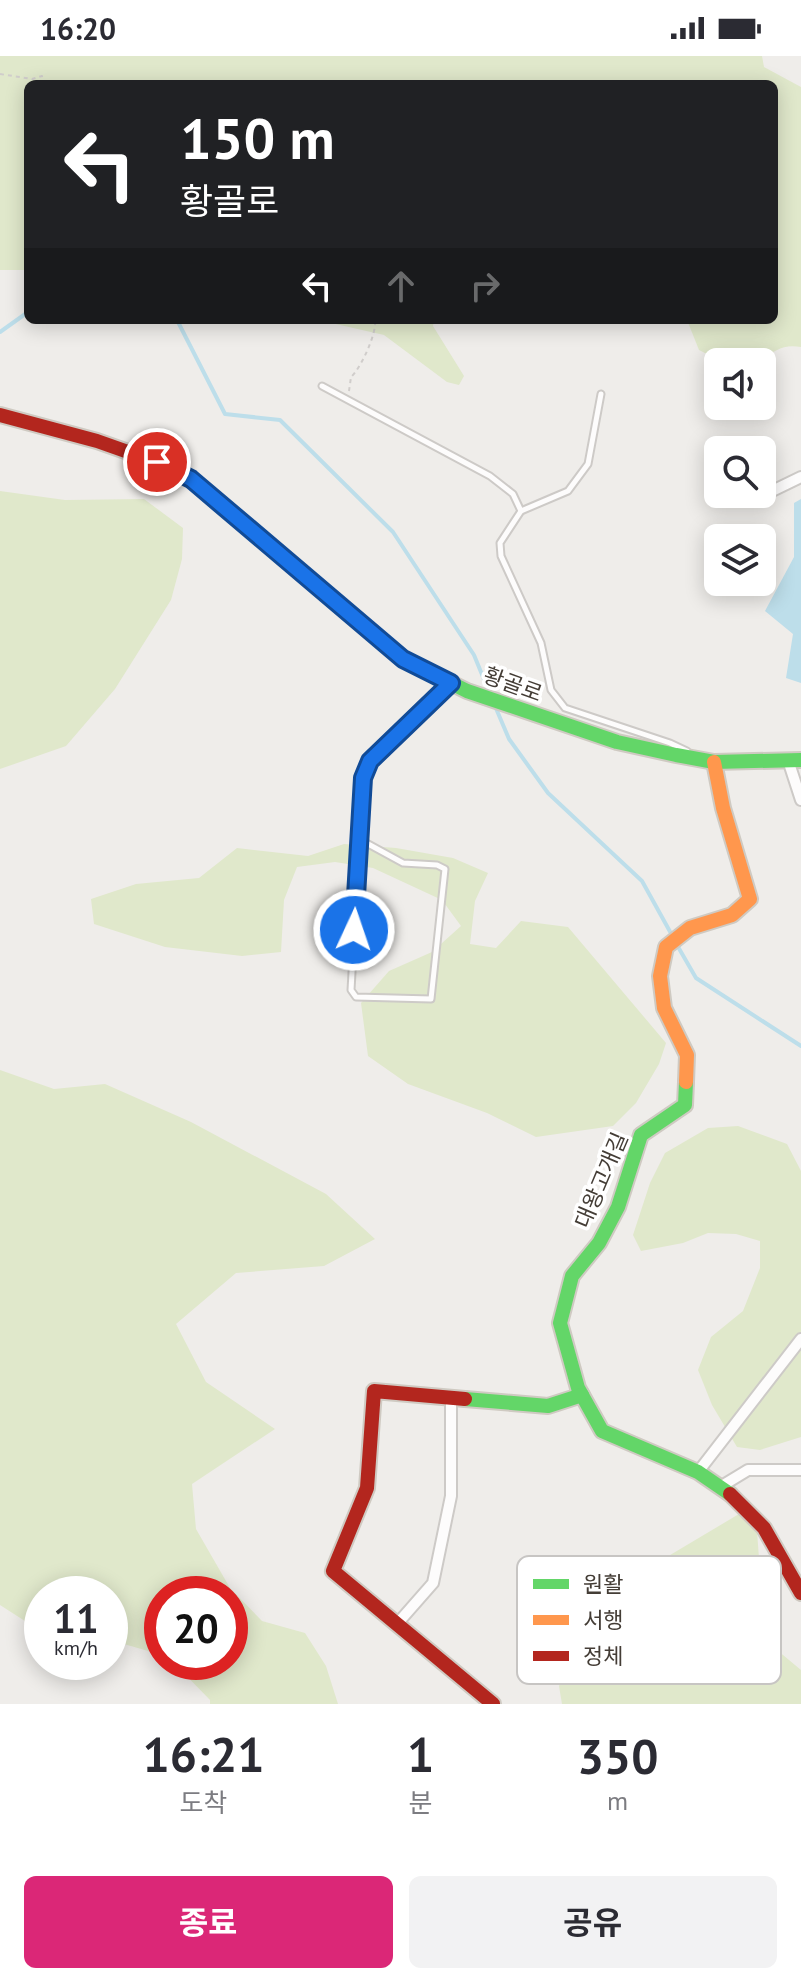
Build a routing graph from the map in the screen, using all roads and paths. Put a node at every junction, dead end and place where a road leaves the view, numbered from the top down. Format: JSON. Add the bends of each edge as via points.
{"nodes":[{"id":1,"x":0,"y":74,"type":"edge"},
{"id":2,"x":42,"y":80,"type":"edge"},
{"id":3,"x":376,"y":324,"type":"edge"},
{"id":4,"x":322,"y":386,"type":"dead end"},
{"id":5,"x":601,"y":394,"type":"dead end"},
{"id":6,"x":348,"y":399,"type":"junction"},
{"id":7,"x":0,"y":415,"type":"edge"},
{"id":8,"x":801,"y":477,"type":"edge"},
{"id":9,"x":776,"y":489,"type":"edge"},
{"id":10,"x":521,"y":511,"type":"junction"},
{"id":11,"x":451,"y":683,"type":"junction"},
{"id":12,"x":794,"y":760,"type":"edge"},
{"id":13,"x":710,"y":762,"type":"junction"},
{"id":14,"x":801,"y":800,"type":"edge"},
{"id":15,"x":359,"y":839,"type":"junction"},
{"id":16,"x":801,"y":1339,"type":"edge"},
{"id":17,"x":582,"y":1395,"type":"junction"},
{"id":18,"x":451,"y":1398,"type":"junction"},
{"id":19,"x":801,"y":1470,"type":"edge"},
{"id":20,"x":698,"y":1472,"type":"junction"},
{"id":21,"x":720,"y":1487,"type":"junction"},
{"id":22,"x":780,"y":1556,"type":"edge"},
{"id":23,"x":781,"y":1558,"type":"edge"},
{"id":24,"x":801,"y":1593,"type":"edge"},
{"id":25,"x":397,"y":1624,"type":"junction"},
{"id":26,"x":493,"y":1704,"type":"edge"}],
"edges":[{"from":1,"to":2,"type":"path"},
{"from":3,"to":6,"type":"path","via":[[364,359],[351,377]]},
{"from":4,"to":6,"type":"lane"},
{"from":5,"to":10,"type":"lane","via":[[588,464],[568,491]]},
{"from":6,"to":10,"type":"lane","via":[[490,476],[513,494]]},
{"from":7,"to":11,"type":"street","name":"황골로","via":[[86,438],[191,479],[403,659]]},
{"from":8,"to":9,"type":"street"},
{"from":10,"to":13,"type":"lane","via":[[500,543],[501,556],[541,643],[551,690],[565,708]]},
{"from":11,"to":13,"type":"street","name":"황골로","via":[[617,742]]},
{"from":11,"to":15,"type":"lane","via":[[370,761],[363,778]]},
{"from":12,"to":13,"type":"street","name":"황골로"},
{"from":12,"to":14,"type":"street"},
{"from":13,"to":17,"type":"street","name":"대왕고개길","via":[[750,899],[732,915],[690,928],[666,947],[660,976],[664,1008],[687,1055],[685,1105],[641,1135],[618,1207],[599,1243],[572,1276],[560,1323]]},
{"from":15,"to":15,"type":"lane","via":[[351,990],[356,997],[431,999],[445,869],[403,863]]},
{"from":16,"to":20,"type":"street"},
{"from":17,"to":18,"type":"street","via":[[548,1406]]},
{"from":17,"to":20,"type":"street","name":"대왕고개길","via":[[602,1431]]},
{"from":18,"to":25,"type":"street","via":[[451,1496],[433,1583]]},
{"from":18,"to":25,"type":"street","via":[[374,1391],[367,1488],[333,1571]]},
{"from":19,"to":21,"type":"street","via":[[748,1470]]},
{"from":20,"to":21,"type":"street","name":"대왕고개길"},
{"from":21,"to":22,"type":"street","name":"대왕고개길","via":[[764,1528]]},
{"from":23,"to":24,"type":"street","name":"대왕고개길"},
{"from":25,"to":26,"type":"street"}]}
